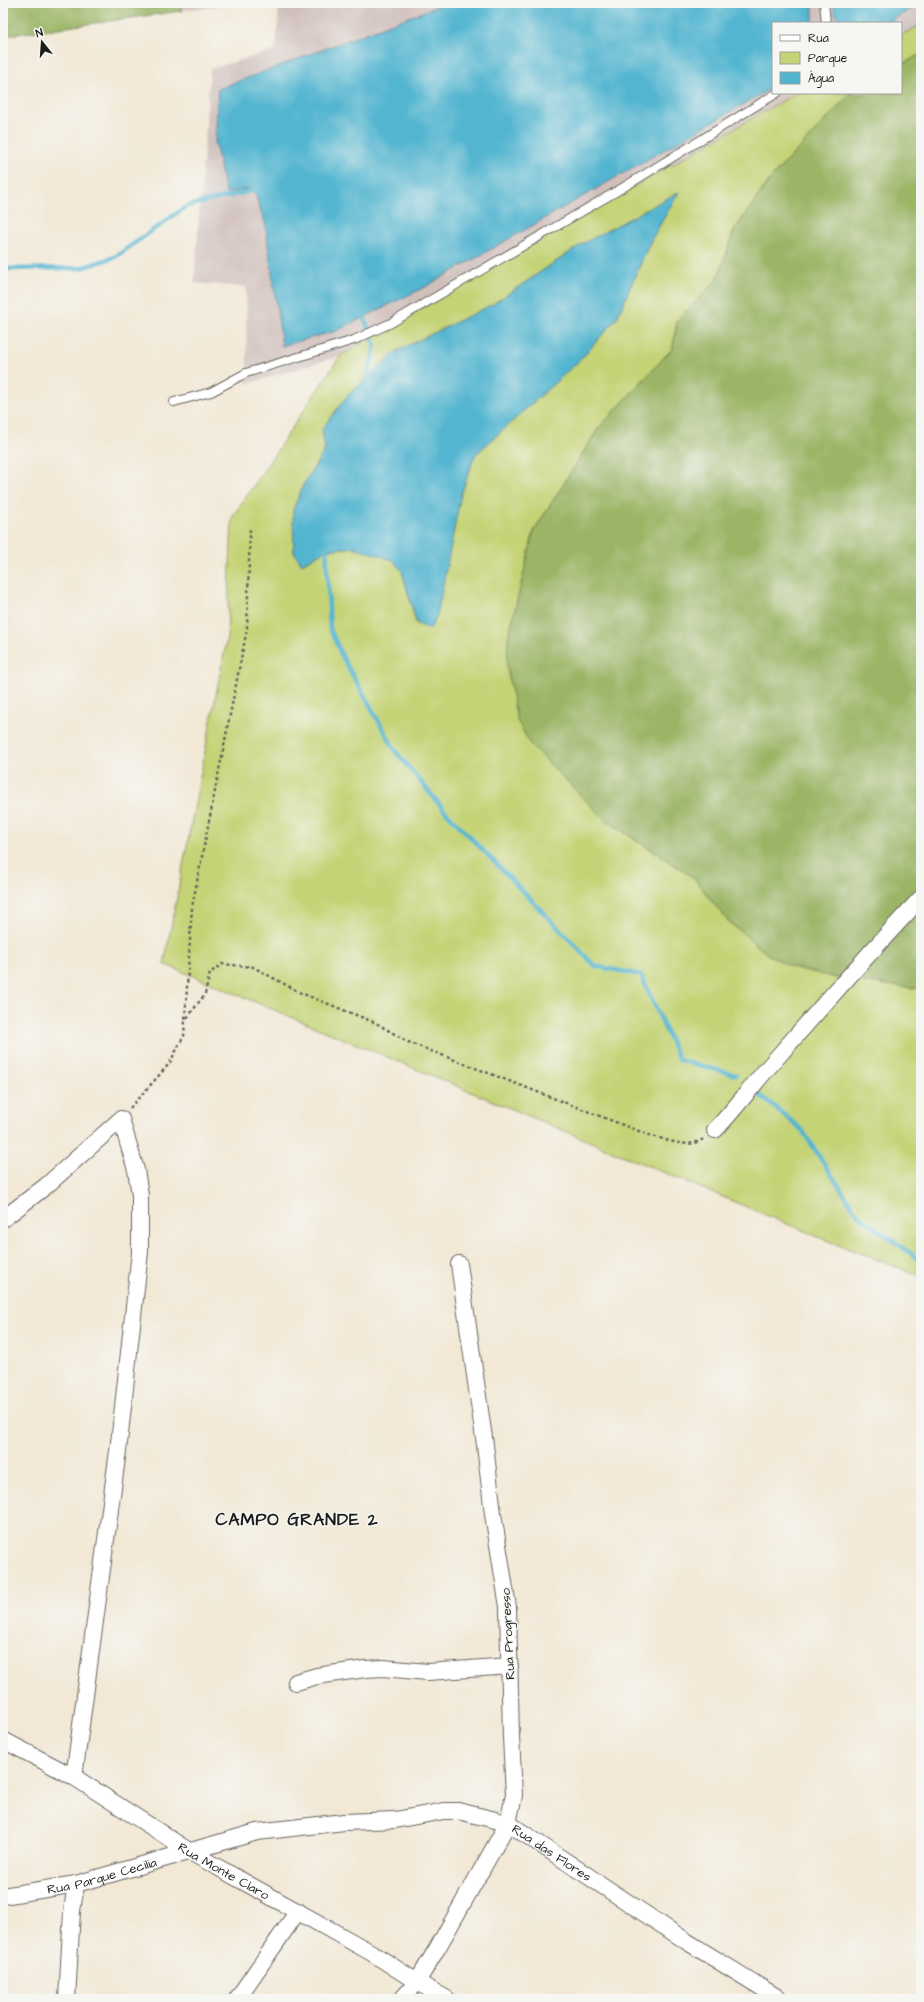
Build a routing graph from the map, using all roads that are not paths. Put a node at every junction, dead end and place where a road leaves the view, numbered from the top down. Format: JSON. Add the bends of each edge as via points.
{"nodes":[{"id":1,"x":824,"y":3,"type":"edge"},
{"id":2,"x":826,"y":22,"type":"edge"},
{"id":3,"x":775,"y":94,"type":"edge"},
{"id":4,"x":174,"y":402,"type":"dead end"},
{"id":5,"x":921,"y":898,"type":"edge"},
{"id":6,"x":715,"y":1130,"type":"road end"},
{"id":7,"x":3,"y":1220,"type":"edge"},
{"id":8,"x":459,"y":1264,"type":"dead end"},
{"id":9,"x":510,"y":1666,"type":"junction"},
{"id":10,"x":296,"y":1682,"type":"dead end"},
{"id":11,"x":3,"y":1740,"type":"edge"},
{"id":12,"x":74,"y":1777,"type":"junction"},
{"id":13,"x":508,"y":1823,"type":"junction"},
{"id":14,"x":293,"y":1829,"type":"joint"},
{"id":15,"x":192,"y":1852,"type":"junction"},
{"id":16,"x":76,"y":1884,"type":"junction"},
{"id":17,"x":3,"y":1896,"type":"edge"},
{"id":18,"x":298,"y":1911,"type":"junction"},
{"id":19,"x":417,"y":1982,"type":"junction"},
{"id":20,"x":67,"y":1999,"type":"edge"},
{"id":21,"x":237,"y":1999,"type":"edge"},
{"id":22,"x":402,"y":1999,"type":"edge"},
{"id":23,"x":447,"y":1999,"type":"edge"},
{"id":24,"x":780,"y":1999,"type":"edge"}],
"edges":[{"from":1,"to":2,"type":"lane"},
{"from":3,"to":4,"type":"lane","via":[[629,184],[391,323],[354,340],[246,373],[211,392]]},
{"from":5,"to":6,"type":"street","via":[[872,950]]},
{"from":7,"to":12,"type":"street","via":[[46,1186],[121,1119],[136,1170],[140,1195],[140,1252],[119,1444]]},
{"from":8,"to":9,"type":"street","name":"Rua Progresso","via":[[508,1607]]},
{"from":9,"to":10,"type":"street","via":[[428,1672],[365,1668]]},
{"from":9,"to":13,"type":"street","name":"Rua Progresso","via":[[510,1737],[514,1795]]},
{"from":11,"to":12,"type":"street","name":"Rua Monte Claro"},
{"from":12,"to":15,"type":"street","name":"Rua Monte Claro"},
{"from":13,"to":14,"type":"street","name":"Rua das Flores","via":[[458,1810],[395,1820],[344,1822]]},
{"from":13,"to":19,"type":"street","name":"Rua Progresso"},
{"from":13,"to":24,"type":"street","name":"Rua das Flores","via":[[686,1941]]},
{"from":14,"to":15,"type":"street","name":"Rua Parque Cecilia","via":[[257,1832]]},
{"from":15,"to":16,"type":"street","name":"Rua Parque Cecilia"},
{"from":15,"to":18,"type":"street","name":"Rua Monte Claro"},
{"from":16,"to":17,"type":"street","name":"Rua Parque Cecilia"},
{"from":16,"to":20,"type":"street"},
{"from":18,"to":19,"type":"street","name":"Rua Monte Claro"},
{"from":18,"to":21,"type":"street"},
{"from":19,"to":22,"type":"street"},
{"from":19,"to":23,"type":"street","name":"Rua Monte Claro"}]}
